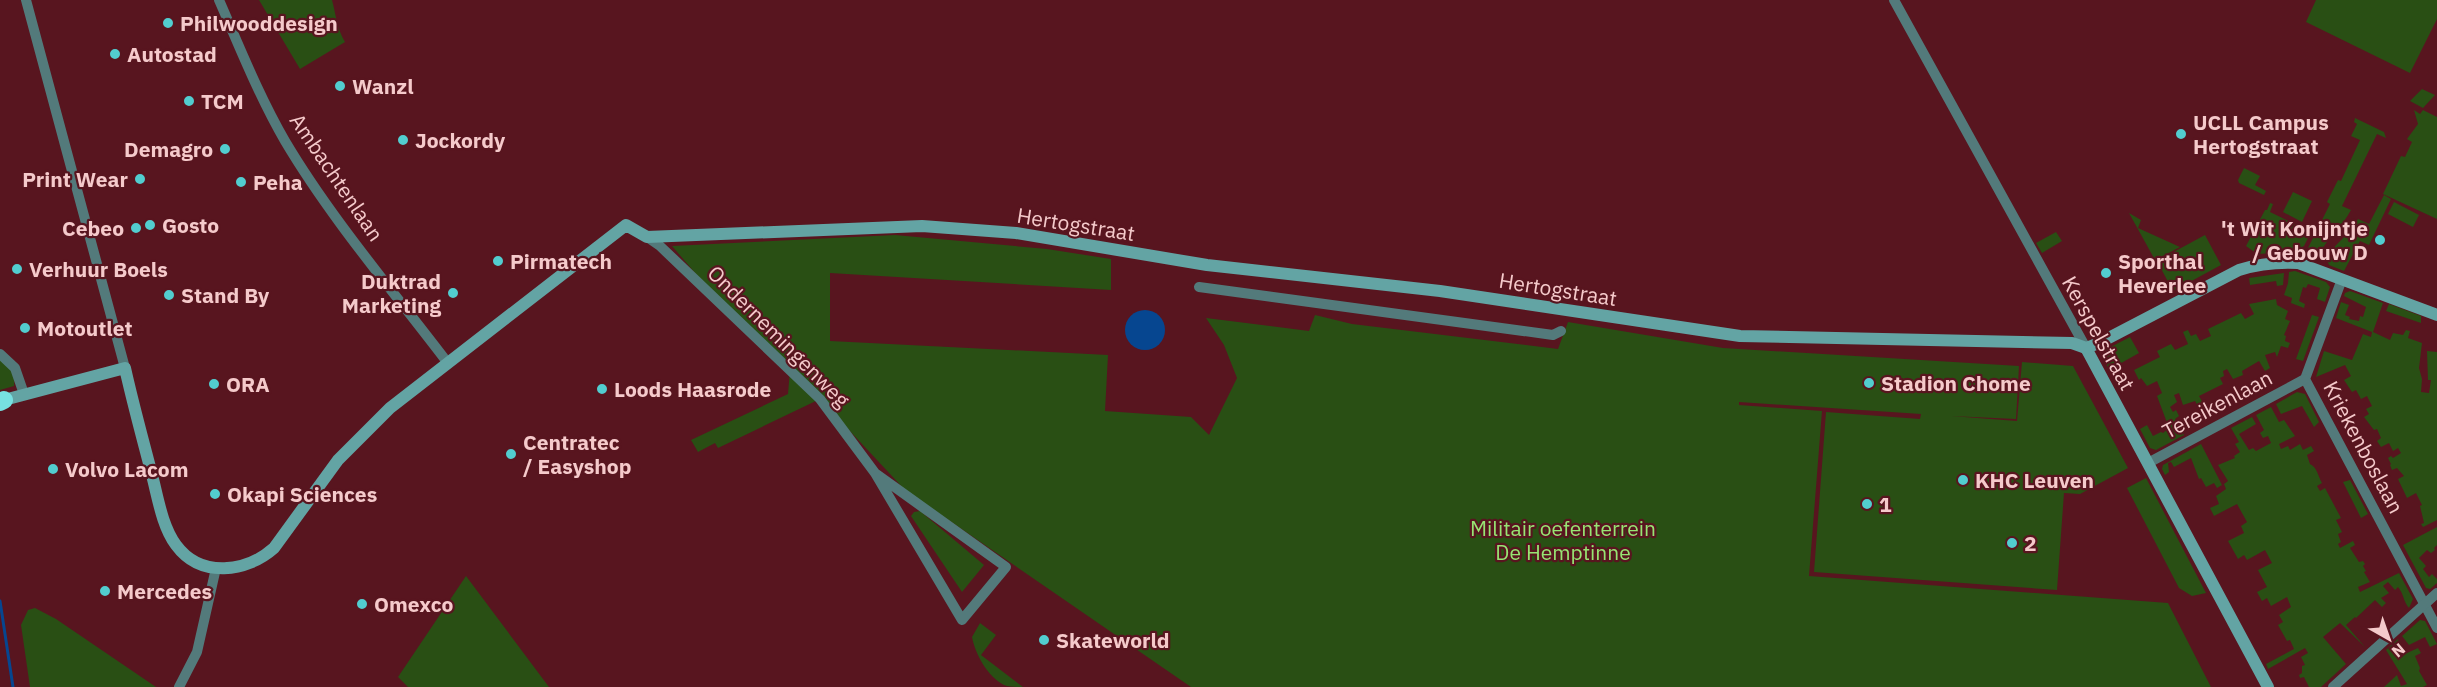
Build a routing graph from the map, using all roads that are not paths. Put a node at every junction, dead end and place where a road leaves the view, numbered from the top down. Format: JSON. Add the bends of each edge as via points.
{"nodes":[{"id":1,"x":26,"y":0,"type":"edge"},
{"id":2,"x":219,"y":0,"type":"edge"},
{"id":3,"x":1894,"y":0,"type":"edge"},
{"id":4,"x":646,"y":237,"type":"junction"},
{"id":5,"x":2342,"y":279,"type":"junction"},
{"id":6,"x":1199,"y":287,"type":"dead end"},
{"id":7,"x":2437,"y":315,"type":"edge"},
{"id":8,"x":1560,"y":331,"type":"dead end"},
{"id":9,"x":2086,"y":348,"type":"junction"},
{"id":10,"x":0,"y":354,"type":"edge"},
{"id":11,"x":447,"y":362,"type":"junction"},
{"id":12,"x":124,"y":368,"type":"junction"},
{"id":13,"x":2305,"y":379,"type":"junction"},
{"id":14,"x":24,"y":394,"type":"junction"},
{"id":15,"x":1,"y":401,"type":"edge"},
{"id":16,"x":2148,"y":463,"type":"junction"},
{"id":17,"x":875,"y":472,"type":"junction"},
{"id":18,"x":216,"y":568,"type":"junction"},
{"id":19,"x":2437,"y":593,"type":"edge"},
{"id":20,"x":2424,"y":604,"type":"junction"},
{"id":21,"x":2437,"y":628,"type":"edge"},
{"id":22,"x":179,"y":687,"type":"edge"},
{"id":23,"x":2268,"y":687,"type":"edge"},
{"id":24,"x":2333,"y":687,"type":"edge"}],
"edges":[{"from":1,"to":12,"type":"street"},
{"from":2,"to":11,"type":"street","name":"Ambachtenlaan","via":[[268,109],[292,151]]},
{"from":3,"to":9,"type":"street","name":"Kerspelstraat"},
{"from":4,"to":9,"type":"street","name":"Hertogstraat","via":[[922,226],[1004,232],[1207,265],[1440,291],[1740,336],[2072,343]]},
{"from":4,"to":11,"type":"street","via":[[626,225]]},
{"from":4,"to":17,"type":"street","name":"Ondernemingenweg","via":[[820,399]]},
{"from":5,"to":7,"type":"street"},
{"from":5,"to":9,"type":"street","via":[[2298,263],[2243,269]]},
{"from":5,"to":13,"type":"street","name":"Kriekenboslaan"},
{"from":6,"to":8,"type":"street","via":[[1553,335]]},
{"from":9,"to":16,"type":"street","name":"Kerspelstraat"},
{"from":10,"to":14,"type":"street","via":[[15,368]]},
{"from":11,"to":18,"type":"street","via":[[390,408],[338,460],[263,558],[231,569]]},
{"from":12,"to":14,"type":"street"},
{"from":12,"to":18,"type":"street","via":[[176,545],[187,555]]},
{"from":13,"to":16,"type":"street","name":"Tereikenlaan"},
{"from":13,"to":20,"type":"street","name":"Kriekenboslaan"},
{"from":14,"to":15,"type":"street"},
{"from":16,"to":23,"type":"street","name":"Kerspelstraat"},
{"from":17,"to":17,"type":"street","name":"Ondernemingenweg","via":[[939,580],[962,620],[1006,567]]},
{"from":18,"to":22,"type":"street","via":[[196,652]]},
{"from":19,"to":20,"type":"street"},
{"from":20,"to":21,"type":"street","name":"Kriekenboslaan"},
{"from":20,"to":24,"type":"street"}]}
